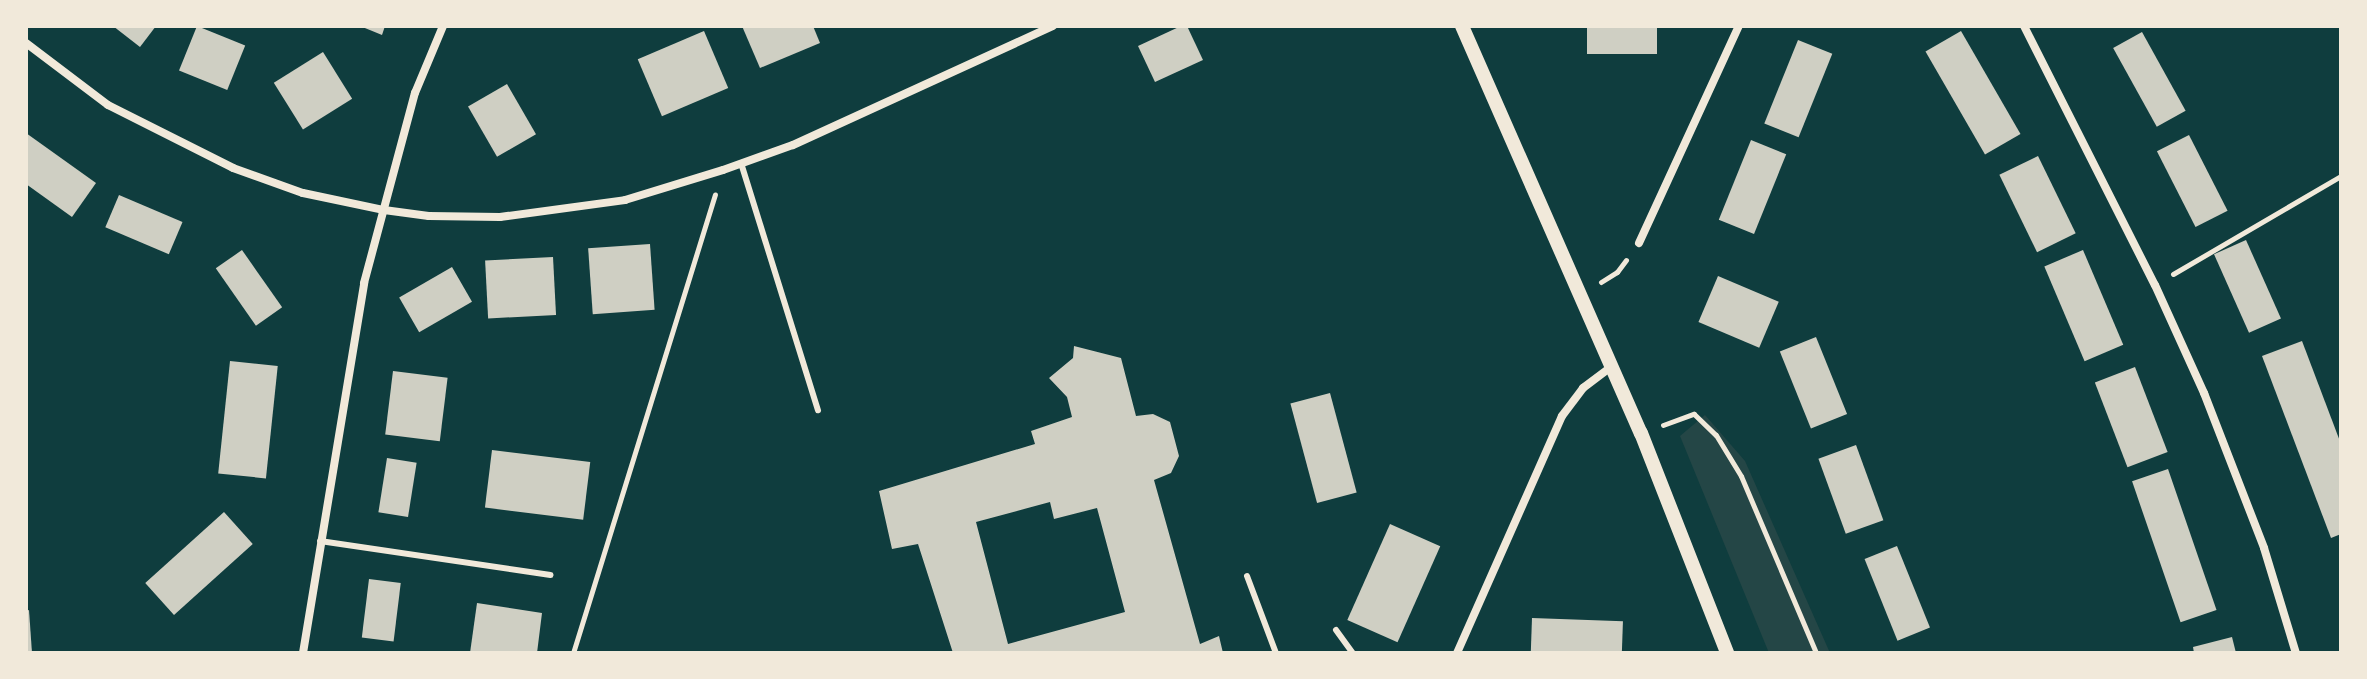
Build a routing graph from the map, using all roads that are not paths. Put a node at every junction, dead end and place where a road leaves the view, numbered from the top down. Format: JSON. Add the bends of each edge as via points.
{"nodes":[{"id":1,"x":443,"y":26,"type":"edge"},
{"id":2,"x":1053,"y":26,"type":"edge"},
{"id":3,"x":1462,"y":26,"type":"edge"},
{"id":4,"x":1739,"y":26,"type":"edge"},
{"id":5,"x":2024,"y":26,"type":"edge"},
{"id":6,"x":26,"y":43,"type":"edge"},
{"id":7,"x":741,"y":163,"type":"junction"},
{"id":8,"x":384,"y":210,"type":"junction"},
{"id":9,"x":1639,"y":243,"type":"road end"},
{"id":10,"x":1612,"y":366,"type":"junction"},
{"id":11,"x":818,"y":410,"type":"dead end"},
{"id":12,"x":320,"y":541,"type":"junction"},
{"id":13,"x":551,"y":575,"type":"dead end"},
{"id":14,"x":1247,"y":576,"type":"dead end"},
{"id":15,"x":1336,"y":630,"type":"dead end"},
{"id":16,"x":303,"y":653,"type":"edge"},
{"id":17,"x":1276,"y":653,"type":"edge"},
{"id":18,"x":1353,"y":653,"type":"edge"},
{"id":19,"x":1457,"y":653,"type":"edge"},
{"id":20,"x":1727,"y":653,"type":"edge"},
{"id":21,"x":2296,"y":653,"type":"edge"}],
"edges":[{"from":1,"to":8,"type":"street","via":[[415,93]]},
{"from":2,"to":7,"type":"street","via":[[793,145]]},
{"from":3,"to":10,"type":"street"},
{"from":4,"to":9,"type":"street"},
{"from":5,"to":21,"type":"street","via":[[2204,393]]},
{"from":6,"to":8,"type":"street","via":[[108,105],[233,168],[303,193]]},
{"from":7,"to":8,"type":"street","via":[[625,200],[563,211],[500,217]]},
{"from":7,"to":11,"type":"lane"},
{"from":8,"to":12,"type":"street","via":[[364,283]]},
{"from":10,"to":19,"type":"street","via":[[1583,388],[1562,416]]},
{"from":10,"to":20,"type":"street"},
{"from":12,"to":13,"type":"lane"},
{"from":12,"to":16,"type":"street"},
{"from":14,"to":17,"type":"lane"},
{"from":15,"to":18,"type":"lane"}]}
